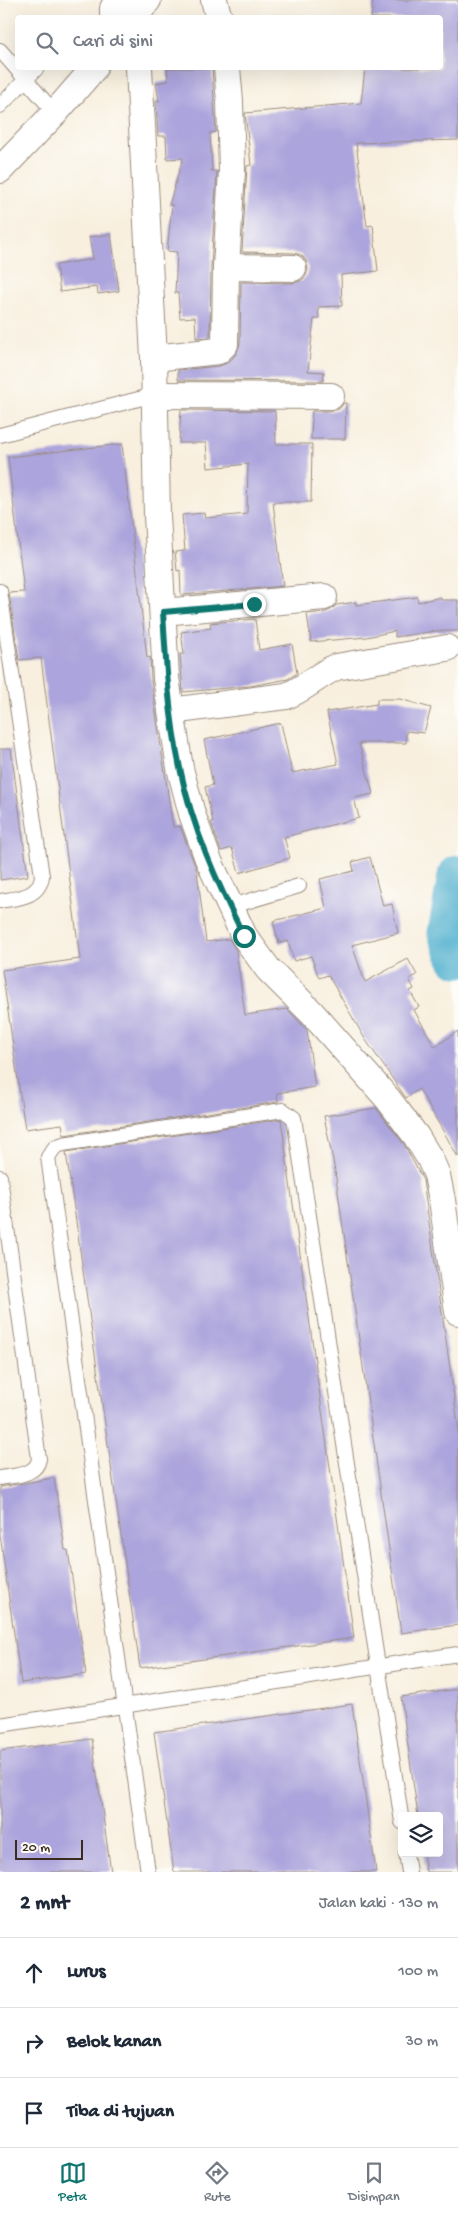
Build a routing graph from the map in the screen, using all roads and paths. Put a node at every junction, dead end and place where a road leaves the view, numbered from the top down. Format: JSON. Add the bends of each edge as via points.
{"nodes":[{"id":1,"x":148,"y":0,"type":"edge"},
{"id":2,"x":214,"y":0,"type":"edge"},
{"id":3,"x":120,"y":12,"type":"edge"},
{"id":4,"x":218,"y":15,"type":"edge"},
{"id":5,"x":0,"y":50,"type":"edge"},
{"id":6,"x":15,"y":67,"type":"edge"},
{"id":7,"x":17,"y":70,"type":"edge"},
{"id":8,"x":35,"y":70,"type":"edge"},
{"id":9,"x":92,"y":70,"type":"edge"},
{"id":10,"x":139,"y":70,"type":"edge"},
{"id":11,"x":226,"y":70,"type":"edge"},
{"id":12,"x":26,"y":80,"type":"junction"},
{"id":13,"x":0,"y":106,"type":"edge"},
{"id":14,"x":55,"y":114,"type":"junction"},
{"id":15,"x":0,"y":170,"type":"edge"},
{"id":16,"x":226,"y":267,"type":"junction"},
{"id":17,"x":293,"y":268,"type":"dead end"},
{"id":18,"x":154,"y":358,"type":"junction"},
{"id":19,"x":154,"y":395,"type":"junction"},
{"id":20,"x":331,"y":396,"type":"dead end"},
{"id":21,"x":0,"y":435,"type":"edge"},
{"id":22,"x":0,"y":591,"type":"edge"},
{"id":23,"x":324,"y":596,"type":"dead end"},
{"id":24,"x":163,"y":612,"type":"junction"},
{"id":25,"x":447,"y":648,"type":"dead end"},
{"id":26,"x":171,"y":711,"type":"junction"},
{"id":27,"x":298,"y":886,"type":"dead end"},
{"id":28,"x":0,"y":901,"type":"edge"},
{"id":29,"x":229,"y":907,"type":"junction"},
{"id":30,"x":0,"y":1177,"type":"edge"},
{"id":31,"x":458,"y":1312,"type":"edge"},
{"id":32,"x":0,"y":1478,"type":"edge"},
{"id":33,"x":458,"y":1654,"type":"edge"},
{"id":34,"x":379,"y":1668,"type":"junction"},
{"id":35,"x":126,"y":1707,"type":"junction"},
{"id":36,"x":0,"y":1725,"type":"edge"},
{"id":37,"x":401,"y":1812,"type":"edge"},
{"id":38,"x":407,"y":1857,"type":"edge"},
{"id":39,"x":148,"y":1872,"type":"edge"},
{"id":40,"x":409,"y":1872,"type":"edge"}],
"edges":[{"from":1,"to":3,"type":"street"},
{"from":2,"to":4,"type":"street"},
{"from":5,"to":6,"type":"lane"},
{"from":7,"to":12,"type":"lane"},
{"from":8,"to":12,"type":"lane"},
{"from":9,"to":14,"type":"street"},
{"from":10,"to":18,"type":"street"},
{"from":11,"to":16,"type":"street","via":[[232,171]]},
{"from":12,"to":13,"type":"lane"},
{"from":12,"to":14,"type":"lane"},
{"from":14,"to":15,"type":"street"},
{"from":16,"to":17,"type":"street"},
{"from":16,"to":18,"type":"street","via":[[224,347],[218,351]]},
{"from":18,"to":19,"type":"street"},
{"from":19,"to":20,"type":"street"},
{"from":19,"to":21,"type":"lane"},
{"from":19,"to":24,"type":"street","via":[[156,515]]},
{"from":22,"to":28,"type":"lane","via":[[42,876],[40,886],[32,893]]},
{"from":23,"to":24,"type":"street"},
{"from":24,"to":26,"type":"street"},
{"from":25,"to":26,"type":"street","via":[[336,667],[286,696]]},
{"from":26,"to":29,"type":"street","via":[[180,768],[192,814]]},
{"from":27,"to":29,"type":"lane"},
{"from":29,"to":31,"type":"street","via":[[244,936],[268,969],[388,1099],[430,1159],[442,1200]]},
{"from":30,"to":32,"type":"lane","via":[[39,1458],[32,1471]]},
{"from":33,"to":34,"type":"lane"},
{"from":34,"to":35,"type":"lane"},
{"from":34,"to":35,"type":"lane","via":[[294,1118],[284,1110],[63,1144],[55,1148],[48,1158]]},
{"from":34,"to":37,"type":"lane"},
{"from":35,"to":36,"type":"lane"},
{"from":35,"to":39,"type":"lane"},
{"from":38,"to":40,"type":"lane"}]}
